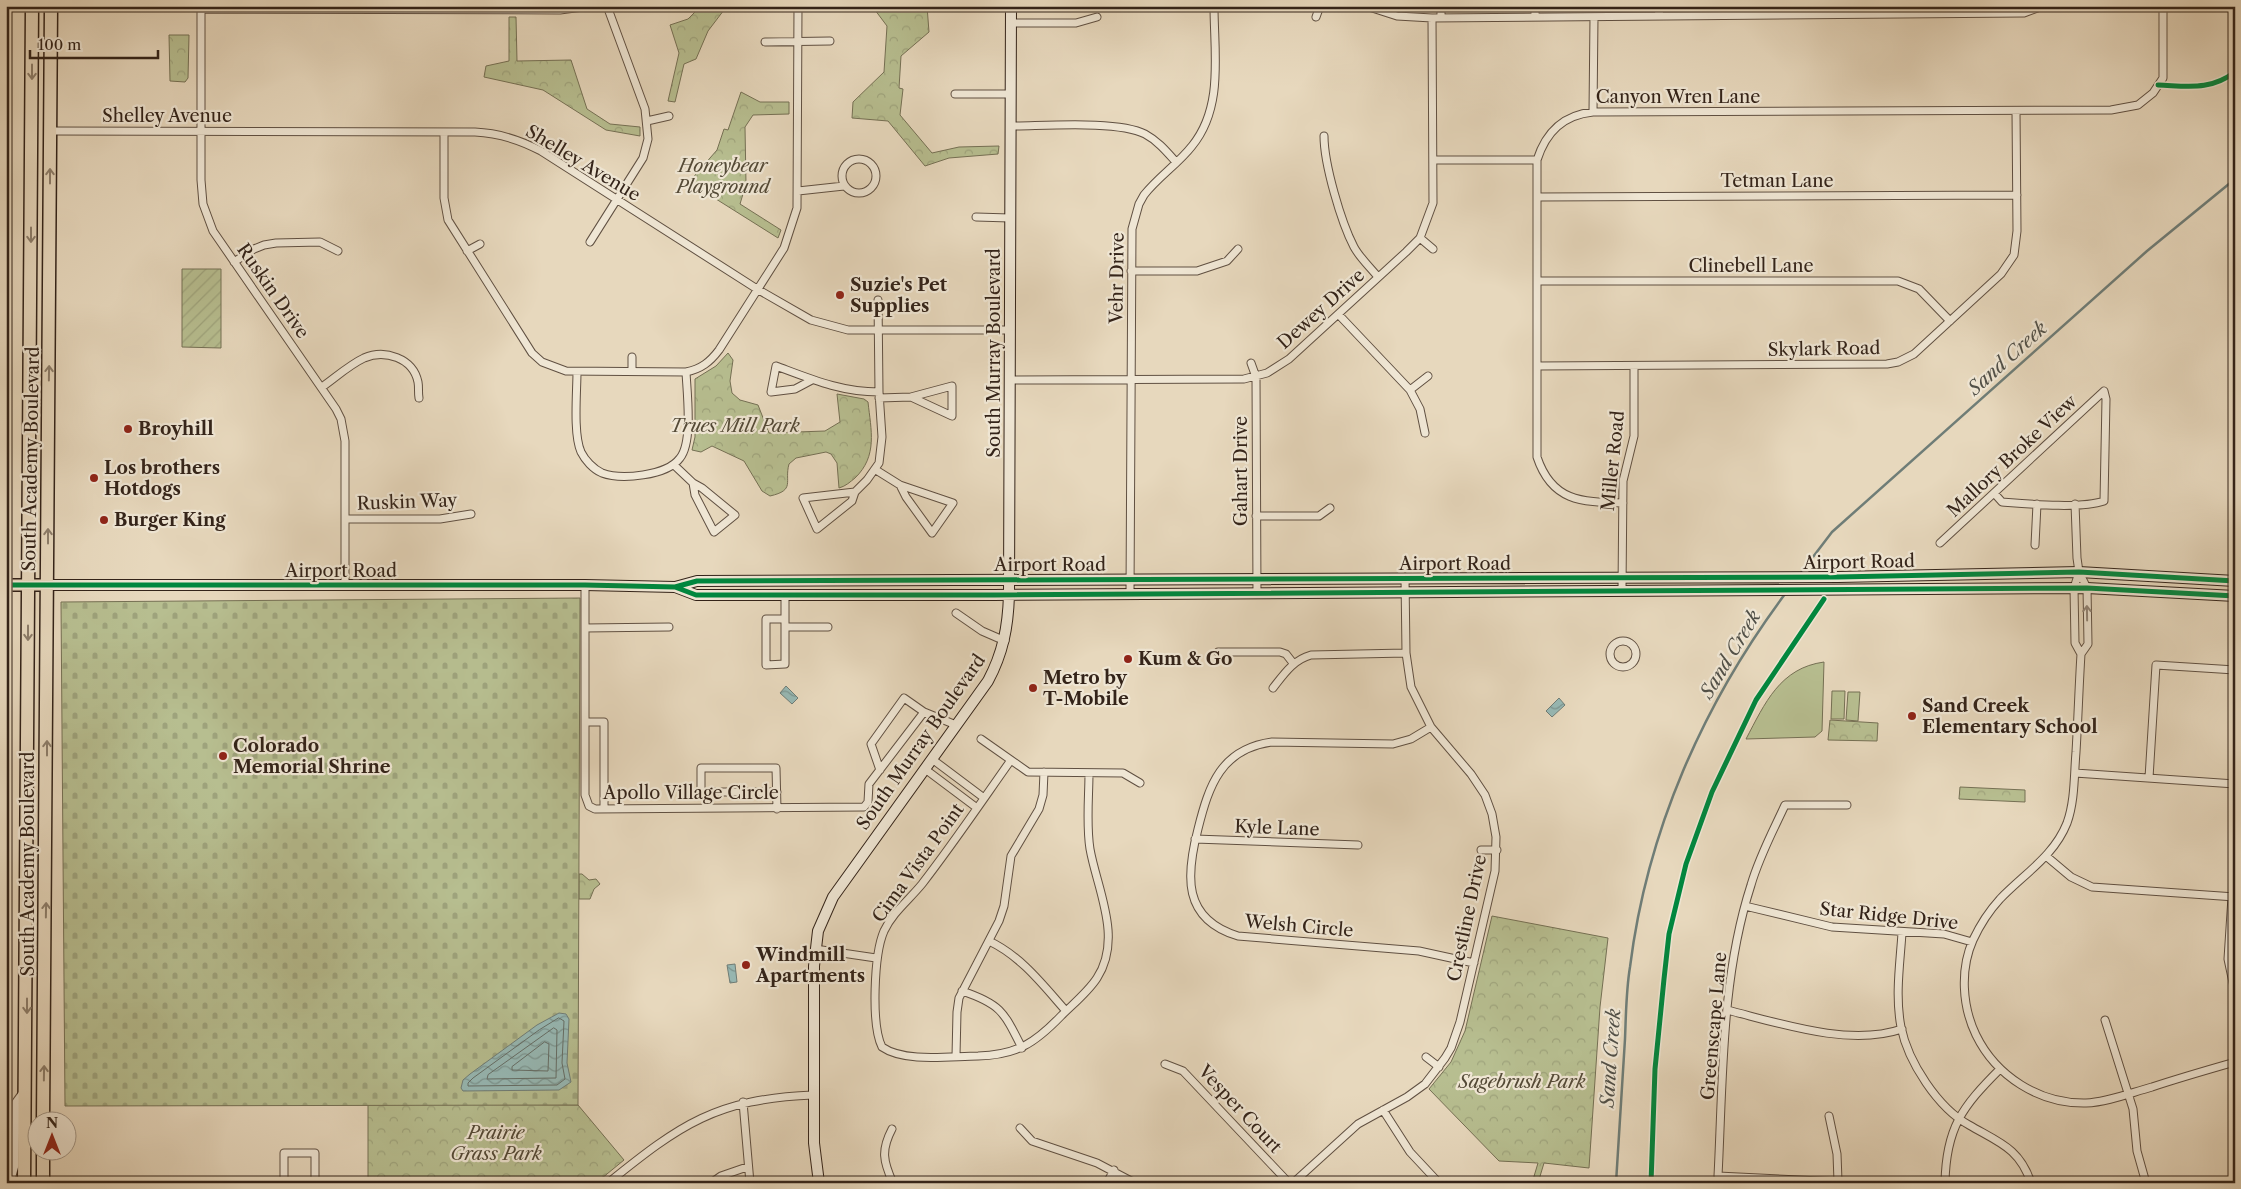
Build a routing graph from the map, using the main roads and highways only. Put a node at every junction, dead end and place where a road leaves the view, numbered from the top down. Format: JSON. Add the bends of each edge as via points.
{"nodes":[{"id":1,"x":32,"y":6,"type":"edge"},
{"id":2,"x":51,"y":6,"type":"edge"},
{"id":3,"x":1011,"y":6,"type":"edge"},
{"id":4,"x":1009,"y":579,"type":"junction"},
{"id":5,"x":2235,"y":581,"type":"edge"},
{"id":6,"x":47,"y":584,"type":"junction"},
{"id":7,"x":6,"y":585,"type":"edge"},
{"id":8,"x":28,"y":585,"type":"junction"},
{"id":9,"x":675,"y":587,"type":"junction"},
{"id":10,"x":1010,"y":595,"type":"junction"},
{"id":11,"x":2235,"y":596,"type":"edge"},
{"id":12,"x":44,"y":1112,"type":"edge"},
{"id":13,"x":43,"y":1162,"type":"edge"},
{"id":14,"x":24,"y":1183,"type":"edge"},
{"id":15,"x":43,"y":1183,"type":"edge"},
{"id":16,"x":819,"y":1183,"type":"edge"}],
"edges":[{"from":1,"to":8,"type":"highway","name":"South Academy Boulevard","one_way":true},
{"from":6,"to":2,"type":"highway","name":"South Academy Boulevard","one_way":true},
{"from":3,"to":4,"type":"main road","name":"South Murray Boulevard"},
{"from":4,"to":5,"type":"main road","name":"Airport Road","via":[[1838,577],[2079,572]]},
{"from":4,"to":9,"type":"main road","name":"Airport Road","via":[[697,581]]},
{"from":4,"to":10,"type":"main road","name":"South Murray Boulevard"},
{"from":6,"to":8,"type":"main road","name":"Airport Road"},
{"from":6,"to":9,"type":"main road","name":"Airport Road"},
{"from":12,"to":6,"type":"highway","name":"South Academy Boulevard","one_way":true},
{"from":7,"to":8,"type":"main road","name":"Airport Road"},
{"from":8,"to":14,"type":"highway","name":"South Academy Boulevard","one_way":true},
{"from":9,"to":10,"type":"main road","name":"Airport Road","via":[[696,595]]},
{"from":10,"to":11,"type":"main road","name":"Airport Road","via":[[2088,588]]},
{"from":10,"to":16,"type":"main road","name":"South Murray Boulevard","via":[[1005,641],[988,681],[833,897],[822,920],[815,949],[813,1094]]},
{"from":13,"to":15,"type":"highway"}]}
